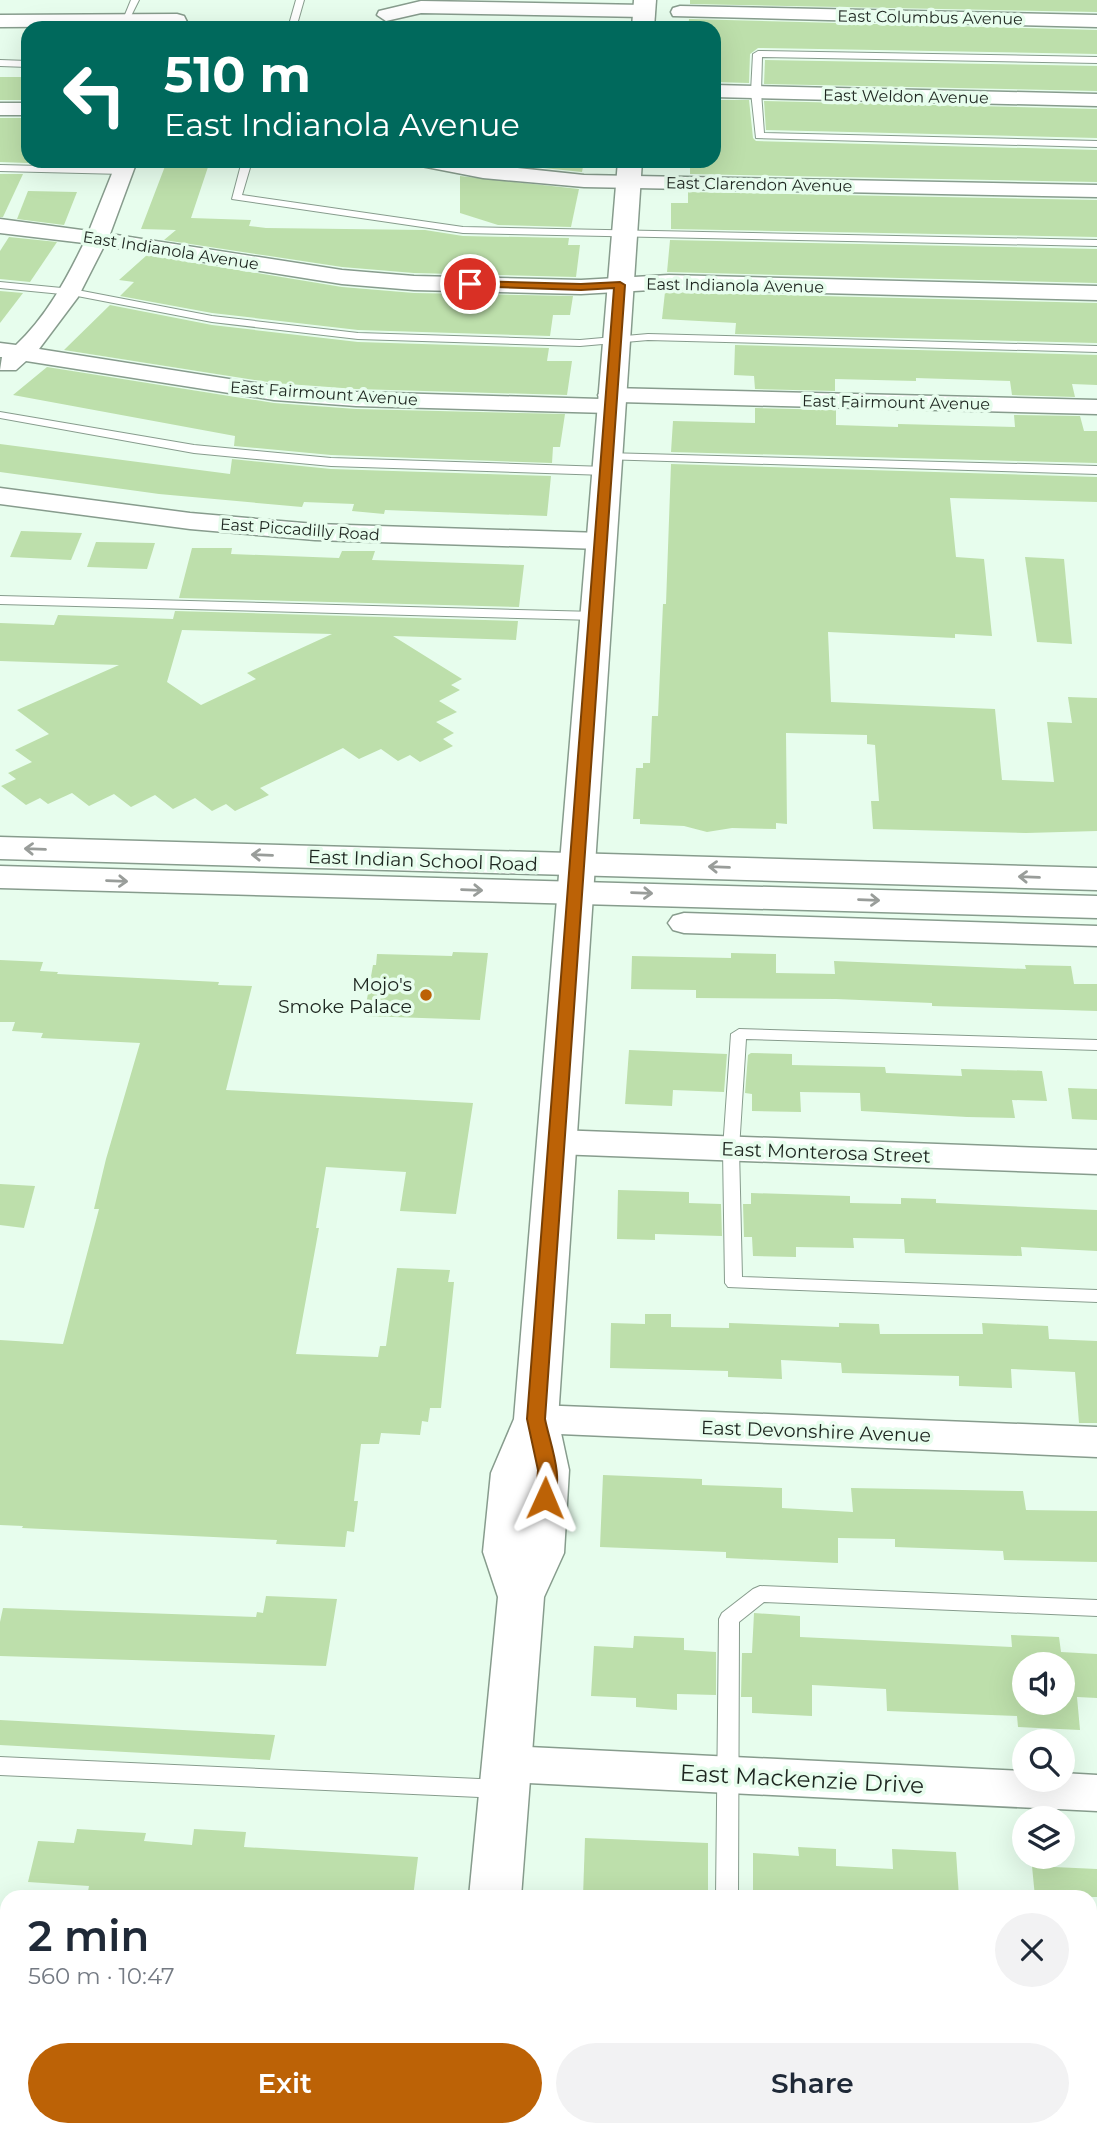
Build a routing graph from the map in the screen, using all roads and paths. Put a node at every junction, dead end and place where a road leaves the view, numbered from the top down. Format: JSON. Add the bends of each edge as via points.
{"nodes":[{"id":1,"x":31,"y":0,"type":"edge"},
{"id":2,"x":135,"y":0,"type":"edge"},
{"id":3,"x":300,"y":0,"type":"edge"},
{"id":4,"x":680,"y":12,"type":"dead end"},
{"id":5,"x":644,"y":13,"type":"edge"},
{"id":6,"x":386,"y":15,"type":"dead end"},
{"id":7,"x":125,"y":20,"type":"junction"},
{"id":8,"x":10,"y":21,"type":"edge"},
{"id":9,"x":166,"y":21,"type":"edge"},
{"id":10,"x":294,"y":21,"type":"edge"},
{"id":11,"x":1097,"y":21,"type":"edge"},
{"id":12,"x":1097,"y":60,"type":"edge"},
{"id":13,"x":0,"y":63,"type":"edge"},
{"id":14,"x":21,"y":64,"type":"edge"},
{"id":15,"x":721,"y":92,"type":"edge"},
{"id":16,"x":756,"y":92,"type":"junction"},
{"id":17,"x":1097,"y":100,"type":"edge"},
{"id":18,"x":0,"y":108,"type":"edge"},
{"id":19,"x":21,"y":109,"type":"edge"},
{"id":20,"x":1097,"y":144,"type":"edge"},
{"id":21,"x":0,"y":168,"type":"edge"},
{"id":22,"x":21,"y":168,"type":"edge"},
{"id":23,"x":124,"y":168,"type":"edge"},
{"id":24,"x":245,"y":168,"type":"edge"},
{"id":25,"x":453,"y":168,"type":"edge"},
{"id":26,"x":629,"y":171,"type":"edge"},
{"id":27,"x":1097,"y":191,"type":"edge"},
{"id":28,"x":0,"y":226,"type":"edge"},
{"id":29,"x":625,"y":231,"type":"junction"},
{"id":30,"x":96,"y":238,"type":"junction"},
{"id":31,"x":1097,"y":243,"type":"edge"},
{"id":32,"x":0,"y":285,"type":"edge"},
{"id":33,"x":620,"y":285,"type":"junction"},
{"id":34,"x":72,"y":292,"type":"junction"},
{"id":35,"x":1097,"y":293,"type":"edge"},
{"id":36,"x":615,"y":340,"type":"junction"},
{"id":37,"x":1097,"y":349,"type":"edge"},
{"id":38,"x":11,"y":352,"type":"edge"},
{"id":39,"x":0,"y":371,"type":"edge"},
{"id":40,"x":610,"y":400,"type":"junction"},
{"id":41,"x":1097,"y":407,"type":"edge"},
{"id":42,"x":0,"y":415,"type":"edge"},
{"id":43,"x":606,"y":464,"type":"junction"},
{"id":44,"x":1097,"y":470,"type":"edge"},
{"id":45,"x":0,"y":496,"type":"edge"},
{"id":46,"x":601,"y":541,"type":"junction"},
{"id":47,"x":0,"y":600,"type":"edge"},
{"id":48,"x":596,"y":616,"type":"junction"},
{"id":49,"x":0,"y":848,"type":"edge"},
{"id":50,"x":0,"y":877,"type":"edge"},
{"id":51,"x":574,"y":878,"type":"junction"},
{"id":52,"x":1097,"y":879,"type":"edge"},
{"id":53,"x":1097,"y":907,"type":"edge"},
{"id":54,"x":726,"y":910,"type":"junction"},
{"id":55,"x":684,"y":923,"type":"dead end"},
{"id":56,"x":1097,"y":936,"type":"edge"},
{"id":57,"x":1097,"y":1045,"type":"edge"},
{"id":58,"x":556,"y":1142,"type":"junction"},
{"id":59,"x":731,"y":1149,"type":"junction"},
{"id":60,"x":1097,"y":1162,"type":"edge"},
{"id":61,"x":1097,"y":1296,"type":"edge"},
{"id":62,"x":536,"y":1419,"type":"junction"},
{"id":63,"x":1097,"y":1442,"type":"edge"},
{"id":64,"x":1097,"y":1608,"type":"edge"},
{"id":65,"x":0,"y":1766,"type":"edge"},
{"id":66,"x":505,"y":1777,"type":"junction"},
{"id":67,"x":729,"y":1777,"type":"junction"},
{"id":68,"x":1097,"y":1793,"type":"edge"},
{"id":69,"x":496,"y":1890,"type":"edge"},
{"id":70,"x":727,"y":1890,"type":"edge"}],
"edges":[{"from":1,"to":8,"type":"street"},
{"from":2,"to":7,"type":"lane"},
{"from":3,"to":10,"type":"lane"},
{"from":4,"to":11,"type":"street","name":"East Columbus Avenue"},
{"from":5,"to":6,"type":"street","via":[[421,7]]},
{"from":7,"to":8,"type":"street"},
{"from":7,"to":9,"type":"street"},
{"from":12,"to":16,"type":"lane","via":[[758,54]]},
{"from":13,"to":14,"type":"lane"},
{"from":15,"to":16,"type":"street","name":"East Weldon Avenue"},
{"from":16,"to":17,"type":"street","name":"East Weldon Avenue"},
{"from":16,"to":20,"type":"lane","via":[[759,136]]},
{"from":18,"to":19,"type":"street"},
{"from":21,"to":22,"type":"lane"},
{"from":23,"to":30,"type":"street"},
{"from":24,"to":29,"type":"lane","via":[[236,197],[463,230]]},
{"from":25,"to":26,"type":"street","name":"East Clarendon Avenue","via":[[512,176]]},
{"from":26,"to":27,"type":"street","name":"East Clarendon Avenue"},
{"from":26,"to":29,"type":"street"},
{"from":28,"to":30,"type":"street","name":"East Indianola Avenue"},
{"from":29,"to":31,"type":"lane"},
{"from":29,"to":33,"type":"street"},
{"from":30,"to":33,"type":"street","name":"East Indianola Avenue","via":[[342,277],[414,283]]},
{"from":30,"to":34,"type":"street"},
{"from":32,"to":34,"type":"lane"},
{"from":33,"to":35,"type":"street","name":"East Indianola Avenue","via":[[683,282]]},
{"from":33,"to":36,"type":"street"},
{"from":34,"to":36,"type":"lane","via":[[212,319],[358,336],[580,343]]},
{"from":34,"to":38,"type":"street","via":[[52,322]]},
{"from":36,"to":37,"type":"lane","via":[[648,337]]},
{"from":36,"to":40,"type":"street"},
{"from":38,"to":39,"type":"street"},
{"from":38,"to":40,"type":"street","name":"East Fairmount Avenue","via":[[274,393],[356,399]]},
{"from":40,"to":41,"type":"street","name":"East Fairmount Avenue"},
{"from":40,"to":43,"type":"street"},
{"from":42,"to":43,"type":"lane","via":[[194,449],[331,462]]},
{"from":43,"to":44,"type":"lane"},
{"from":43,"to":46,"type":"street"},
{"from":45,"to":46,"type":"street","name":"East Piccadilly Road","via":[[292,531]]},
{"from":46,"to":48,"type":"street"},
{"from":47,"to":48,"type":"lane"},
{"from":48,"to":51,"type":"street"},
{"from":51,"to":49,"type":"street","name":"East Indian School Road","one_way":true},
{"from":50,"to":51,"type":"street","name":"East Indian School Road","one_way":true},
{"from":52,"to":51,"type":"street","name":"East Indian School Road","one_way":true},
{"from":51,"to":54,"type":"street","name":"East Indian School Road","one_way":true},
{"from":51,"to":58,"type":"street"},
{"from":54,"to":53,"type":"street","name":"East Indian School Road","one_way":true},
{"from":54,"to":55,"type":"street","name":"East Indian School Road"},
{"from":54,"to":56,"type":"street","name":"East Indian School Road"},
{"from":57,"to":59,"type":"lane","via":[[739,1034]]},
{"from":58,"to":59,"type":"street","name":"East Monterosa Street"},
{"from":58,"to":62,"type":"street"},
{"from":59,"to":60,"type":"street","name":"East Monterosa Street"},
{"from":59,"to":61,"type":"lane","via":[[734,1283]]},
{"from":62,"to":63,"type":"street","name":"East Devonshire Avenue"},
{"from":62,"to":66,"type":"street","via":[[547,1470],[541,1553],[521,1597]]},
{"from":64,"to":67,"type":"lane","via":[[760,1594],[729,1619]]},
{"from":65,"to":66,"type":"lane"},
{"from":66,"to":67,"type":"street","name":"East Mackenzie Drive"},
{"from":66,"to":69,"type":"street"},
{"from":67,"to":68,"type":"street","name":"East Mackenzie Drive"},
{"from":67,"to":70,"type":"lane"}]}
